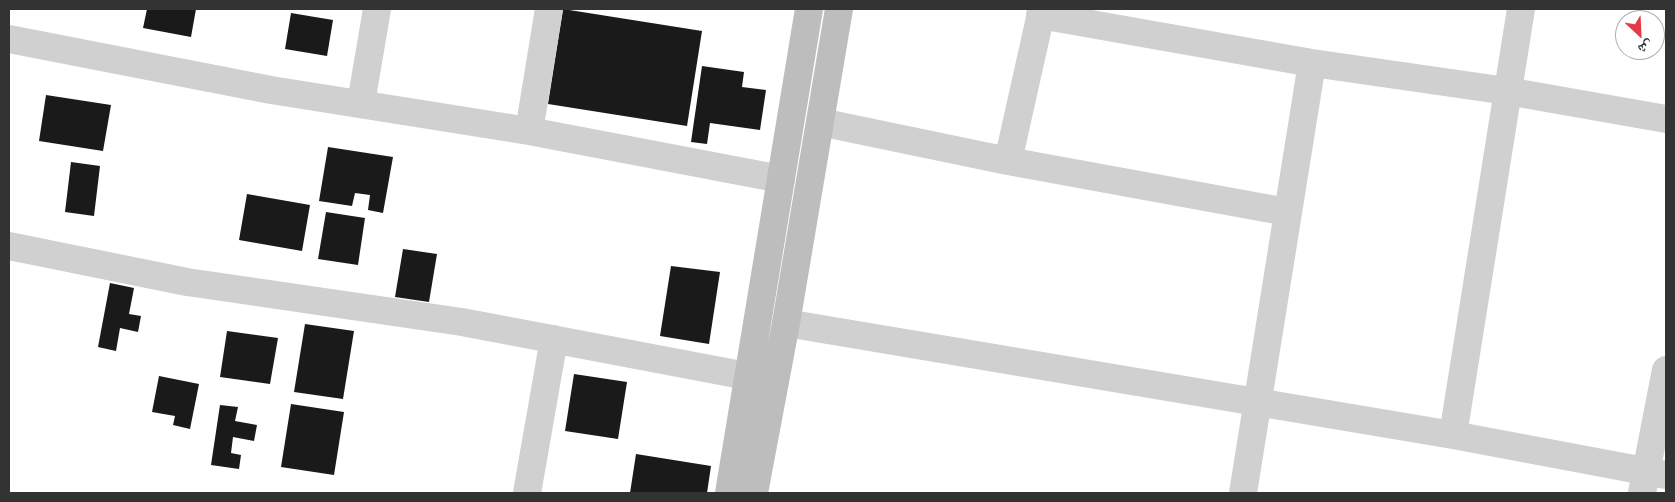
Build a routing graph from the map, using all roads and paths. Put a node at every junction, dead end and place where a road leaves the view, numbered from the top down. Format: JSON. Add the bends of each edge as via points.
{"nodes":[{"id":1,"x":377,"y":9,"type":"edge"},
{"id":2,"x":549,"y":9,"type":"edge"},
{"id":3,"x":810,"y":9,"type":"edge"},
{"id":4,"x":839,"y":9,"type":"edge"},
{"id":5,"x":1521,"y":9,"type":"edge"},
{"id":6,"x":1041,"y":12,"type":"edge"},
{"id":7,"x":9,"y":39,"type":"edge"},
{"id":8,"x":1312,"y":63,"type":"junction"},
{"id":9,"x":1507,"y":92,"type":"junction"},
{"id":10,"x":361,"y":103,"type":"junction"},
{"id":11,"x":1666,"y":119,"type":"edge"},
{"id":12,"x":820,"y":122,"type":"junction"},
{"id":13,"x":529,"y":131,"type":"junction"},
{"id":14,"x":1008,"y":161,"type":"junction"},
{"id":15,"x":781,"y":179,"type":"junction"},
{"id":16,"x":1287,"y":212,"type":"junction"},
{"id":17,"x":9,"y":246,"type":"edge"},
{"id":18,"x":786,"y":323,"type":"junction"},
{"id":19,"x":554,"y":339,"type":"junction"},
{"id":20,"x":1666,"y":370,"type":"edge"},
{"id":21,"x":747,"y":376,"type":"junction"},
{"id":22,"x":1257,"y":403,"type":"junction"},
{"id":23,"x":1453,"y":435,"type":"junction"},
{"id":24,"x":1651,"y":480,"type":"edge"},
{"id":25,"x":527,"y":493,"type":"edge"},
{"id":26,"x":729,"y":493,"type":"edge"},
{"id":27,"x":754,"y":493,"type":"edge"},
{"id":28,"x":1243,"y":493,"type":"edge"}],
"edges":[{"from":1,"to":10,"type":"street"},
{"from":2,"to":13,"type":"street"},
{"from":3,"to":15,"type":"street"},
{"from":4,"to":12,"type":"street"},
{"from":5,"to":9,"type":"street"},
{"from":6,"to":8,"type":"street"},
{"from":6,"to":14,"type":"street"},
{"from":7,"to":10,"type":"street","via":[[271,90]]},
{"from":8,"to":9,"type":"street"},
{"from":8,"to":16,"type":"street"},
{"from":9,"to":11,"type":"street"},
{"from":9,"to":23,"type":"street"},
{"from":10,"to":13,"type":"street"},
{"from":12,"to":14,"type":"street"},
{"from":12,"to":18,"type":"street"},
{"from":13,"to":15,"type":"street"},
{"from":14,"to":16,"type":"street"},
{"from":15,"to":21,"type":"street"},
{"from":16,"to":22,"type":"street"},
{"from":17,"to":19,"type":"street","via":[[188,282],[462,322]]},
{"from":18,"to":22,"type":"street"},
{"from":18,"to":27,"type":"street"},
{"from":19,"to":21,"type":"street"},
{"from":19,"to":25,"type":"street"},
{"from":20,"to":24,"type":"street"},
{"from":21,"to":26,"type":"street"},
{"from":22,"to":23,"type":"street"},
{"from":22,"to":28,"type":"street"},
{"from":23,"to":24,"type":"street"}]}
